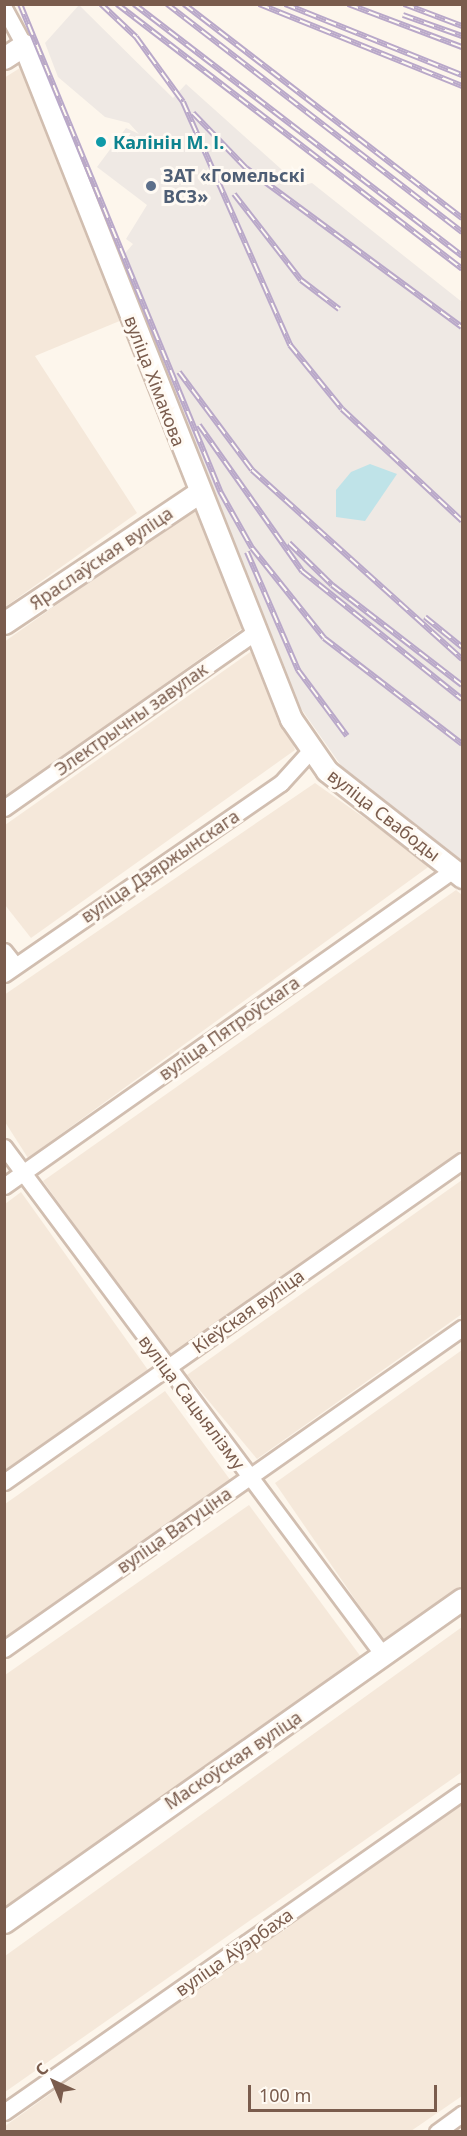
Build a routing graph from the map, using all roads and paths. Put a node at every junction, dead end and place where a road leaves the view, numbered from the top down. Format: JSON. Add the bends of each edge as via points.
{"nodes":[{"id":1,"x":4,"y":9,"type":"edge"},
{"id":2,"x":24,"y":45,"type":"junction"},
{"id":3,"x":4,"y":58,"type":"edge"},
{"id":4,"x":198,"y":493,"type":"junction"},
{"id":5,"x":4,"y":623,"type":"edge"},
{"id":6,"x":257,"y":631,"type":"junction"},
{"id":7,"x":310,"y":750,"type":"junction"},
{"id":8,"x":4,"y":808,"type":"edge"},
{"id":9,"x":458,"y":873,"type":"edge"},
{"id":10,"x":4,"y":951,"type":"edge"},
{"id":11,"x":10,"y":970,"type":"edge"},
{"id":12,"x":4,"y":1147,"type":"edge"},
{"id":13,"x":462,"y":1161,"type":"edge"},
{"id":14,"x":23,"y":1172,"type":"junction"},
{"id":15,"x":4,"y":1186,"type":"edge"},
{"id":16,"x":462,"y":1329,"type":"edge"},
{"id":17,"x":166,"y":1369,"type":"junction"},
{"id":18,"x":249,"y":1477,"type":"junction"},
{"id":19,"x":4,"y":1482,"type":"edge"},
{"id":20,"x":462,"y":1599,"type":"edge"},
{"id":21,"x":4,"y":1649,"type":"edge"},
{"id":22,"x":383,"y":1655,"type":"junction"},
{"id":23,"x":462,"y":1792,"type":"edge"},
{"id":24,"x":4,"y":1922,"type":"edge"},
{"id":25,"x":4,"y":2112,"type":"edge"},
{"id":26,"x":462,"y":2114,"type":"edge"},
{"id":27,"x":437,"y":2132,"type":"edge"}],
"edges":[{"from":1,"to":2,"type":"street","name":"вуліца Хімакова"},
{"from":2,"to":3,"type":"street"},
{"from":2,"to":4,"type":"street","name":"вуліца Хімакова"},
{"from":4,"to":5,"type":"street","name":"Яраслаўская вуліца"},
{"from":4,"to":6,"type":"street","name":"вуліца Хімакова"},
{"from":6,"to":7,"type":"street","name":"вуліца Хімакова","via":[[291,719]]},
{"from":6,"to":8,"type":"street","name":"Электрычны завулак"},
{"from":7,"to":9,"type":"street","name":"вуліца Свабоды","via":[[351,793]]},
{"from":7,"to":11,"type":"street","name":"вуліца Дзяржынскага","via":[[281,783]]},
{"from":9,"to":14,"type":"street","name":"вуліца Пятроўскага"},
{"from":10,"to":11,"type":"street"},
{"from":12,"to":14,"type":"street","name":"вуліца Сацыялізму"},
{"from":13,"to":17,"type":"street","name":"Кіеўская вуліца"},
{"from":14,"to":15,"type":"street","name":"вуліца Пятроўскага"},
{"from":14,"to":17,"type":"street","name":"вуліца Сацыялізму"},
{"from":16,"to":18,"type":"street","name":"вуліца Ватуціна"},
{"from":17,"to":18,"type":"street","name":"вуліца Сацыялізму"},
{"from":17,"to":19,"type":"street","name":"Кіеўская вуліца"},
{"from":18,"to":21,"type":"street","name":"вуліца Ватуціна"},
{"from":18,"to":22,"type":"street","name":"вуліца Сацыялізму"},
{"from":20,"to":22,"type":"street","name":"Маскоўская вуліца"},
{"from":22,"to":24,"type":"street","name":"Маскоўская вуліца"},
{"from":23,"to":25,"type":"street","name":"вуліца Аўэрбаха"},
{"from":26,"to":27,"type":"street"}]}
